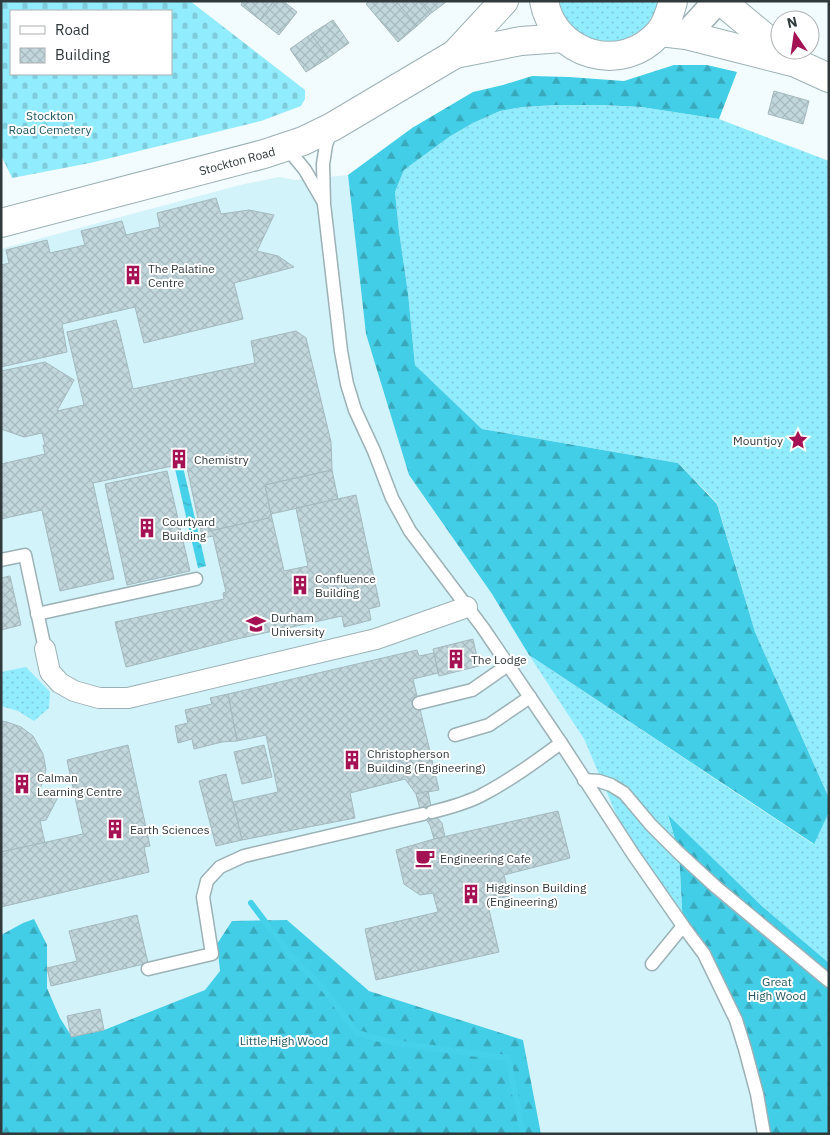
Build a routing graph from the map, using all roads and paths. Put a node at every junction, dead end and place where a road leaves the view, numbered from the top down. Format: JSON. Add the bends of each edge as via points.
{"nodes":[{"id":1,"x":504,"y":1,"type":"edge"},
{"id":2,"x":544,"y":1,"type":"edge"},
{"id":3,"x":673,"y":1,"type":"edge"},
{"id":4,"x":713,"y":1,"type":"edge"},
{"id":5,"x":721,"y":1,"type":"edge"},
{"id":6,"x":673,"y":33,"type":"junction"},
{"id":7,"x":563,"y":38,"type":"junction"},
{"id":8,"x":770,"y":42,"type":"edge"},
{"id":9,"x":770,"y":51,"type":"edge"},
{"id":10,"x":455,"y":54,"type":"junction"},
{"id":11,"x":796,"y":60,"type":"edge"},
{"id":12,"x":829,"y":78,"type":"edge"},
{"id":13,"x":332,"y":127,"type":"junction"},
{"id":14,"x":286,"y":148,"type":"junction"},
{"id":15,"x":324,"y":204,"type":"junction"},
{"id":16,"x":1,"y":223,"type":"edge"},
{"id":17,"x":1,"y":560,"type":"edge"},
{"id":18,"x":196,"y":580,"type":"dead end"},
{"id":19,"x":467,"y":607,"type":"junction"},
{"id":20,"x":37,"y":614,"type":"junction"},
{"id":21,"x":45,"y":649,"type":"joint"},
{"id":22,"x":508,"y":665,"type":"junction"},
{"id":23,"x":530,"y":697,"type":"junction"},
{"id":24,"x":419,"y":703,"type":"dead end"},
{"id":25,"x":455,"y":735,"type":"dead end"},
{"id":26,"x":561,"y":743,"type":"junction"},
{"id":27,"x":584,"y":780,"type":"junction"},
{"id":28,"x":683,"y":926,"type":"junction"},
{"id":29,"x":652,"y":964,"type":"dead end"},
{"id":30,"x":148,"y":969,"type":"dead end"},
{"id":31,"x":829,"y":981,"type":"edge"},
{"id":32,"x":764,"y":1134,"type":"edge"}],
"edges":[{"from":1,"to":10,"type":"main road","name":"Stockton Road"},
{"from":2,"to":7,"type":"main road","via":[[551,22]]},
{"from":3,"to":6,"type":"main road","via":[[670,15]]},
{"from":4,"to":6,"type":"street","via":[[708,11]]},
{"from":5,"to":8,"type":"main road"},
{"from":6,"to":7,"type":"main road","via":[[623,55],[602,56],[580,50]]},
{"from":6,"to":9,"type":"main road"},
{"from":7,"to":10,"type":"main road","name":"Stockton Road","via":[[521,41]]},
{"from":10,"to":13,"type":"main road","name":"Stockton Road"},
{"from":11,"to":12,"type":"main road"},
{"from":13,"to":14,"type":"main road","name":"Stockton Road"},
{"from":13,"to":15,"type":"lane","via":[[323,164]]},
{"from":14,"to":15,"type":"lane","via":[[305,170]]},
{"from":14,"to":16,"type":"main road","name":"Stockton Road"},
{"from":15,"to":19,"type":"lane","via":[[342,351],[355,410],[392,498],[410,531]]},
{"from":17,"to":20,"type":"lane","via":[[24,555]]},
{"from":18,"to":20,"type":"lane"},
{"from":19,"to":21,"type":"street","via":[[376,639],[128,698],[99,698],[60,683],[50,672]]},
{"from":19,"to":22,"type":"lane"},
{"from":20,"to":21,"type":"lane"},
{"from":22,"to":23,"type":"lane"},
{"from":22,"to":24,"type":"lane","via":[[472,690]]},
{"from":23,"to":25,"type":"lane","via":[[489,725]]},
{"from":23,"to":26,"type":"lane"},
{"from":26,"to":27,"type":"lane"},
{"from":26,"to":30,"type":"lane","via":[[511,778],[460,804],[244,856],[220,867],[207,881],[202,897],[212,954]]},
{"from":27,"to":28,"type":"lane"},
{"from":27,"to":31,"type":"lane","via":[[599,781],[624,793],[679,853],[716,887]]},
{"from":28,"to":29,"type":"lane"},
{"from":28,"to":32,"type":"lane","via":[[704,954],[736,1020],[757,1094]]}]}
